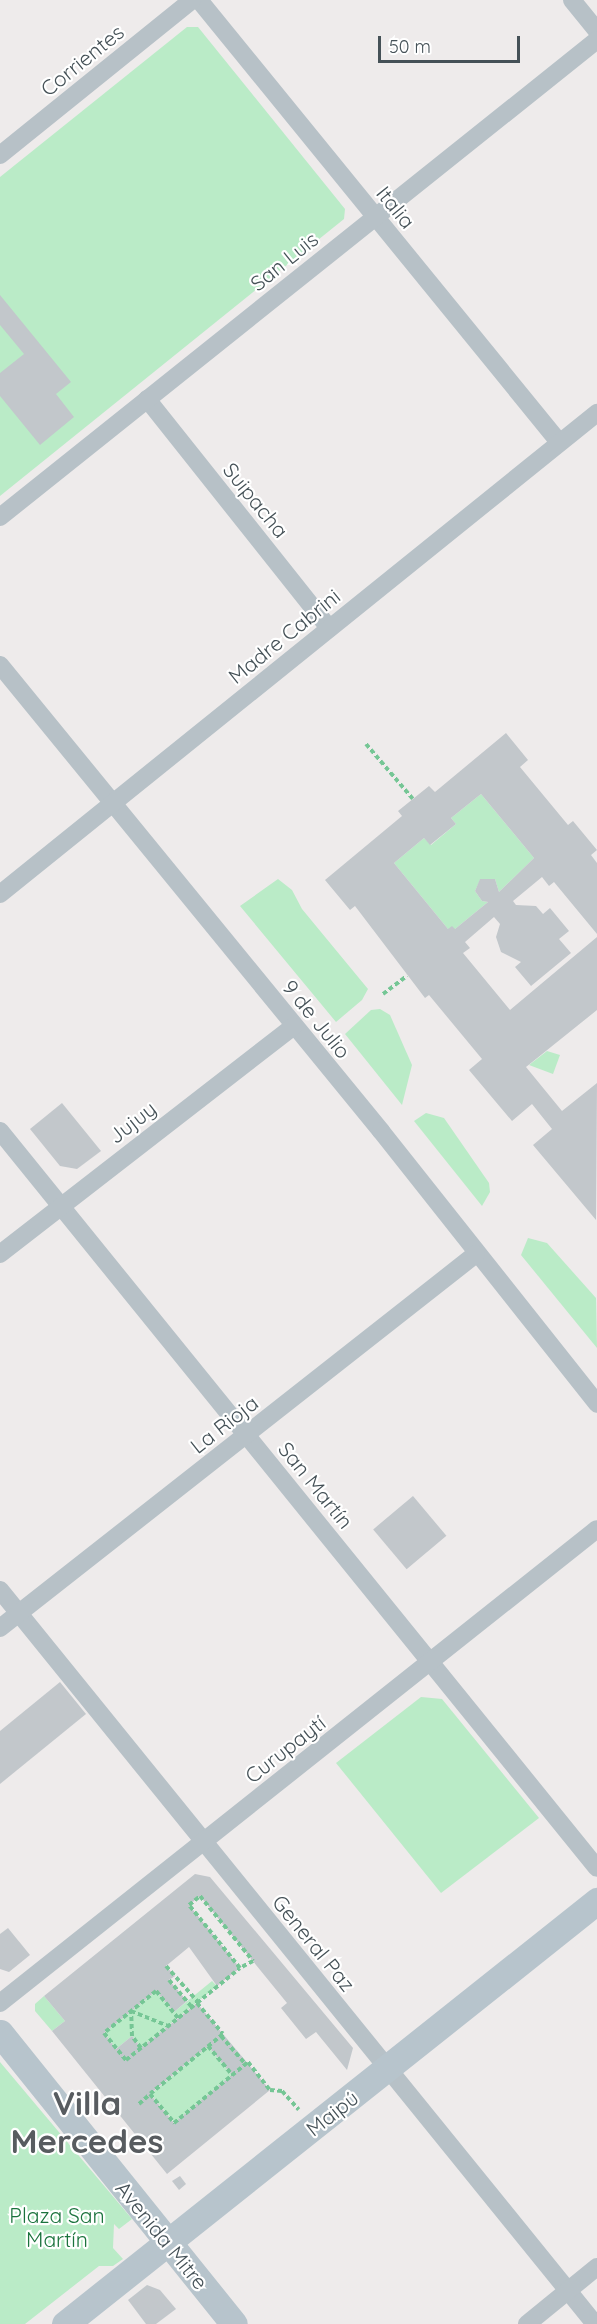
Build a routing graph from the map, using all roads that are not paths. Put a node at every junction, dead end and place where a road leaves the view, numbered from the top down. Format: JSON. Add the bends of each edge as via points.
{"nodes":[{"id":1,"x":192,"y":0,"type":"edge"},
{"id":2,"x":199,"y":0,"type":"edge"},
{"id":3,"x":572,"y":0,"type":"edge"},
{"id":4,"x":597,"y":31,"type":"edge"},
{"id":5,"x":597,"y":40,"type":"edge"},
{"id":6,"x":0,"y":154,"type":"edge"},
{"id":7,"x":376,"y":217,"type":"junction"},
{"id":8,"x":147,"y":399,"type":"junction"},
{"id":9,"x":597,"y":413,"type":"edge"},
{"id":10,"x":559,"y":442,"type":"junction"},
{"id":11,"x":0,"y":517,"type":"edge"},
{"id":12,"x":330,"y":628,"type":"junction"},
{"id":13,"x":0,"y":665,"type":"edge"},
{"id":14,"x":112,"y":804,"type":"junction"},
{"id":15,"x":0,"y":894,"type":"edge"},
{"id":16,"x":293,"y":1027,"type":"junction"},
{"id":17,"x":0,"y":1131,"type":"edge"},
{"id":18,"x":60,"y":1206,"type":"junction"},
{"id":19,"x":0,"y":1254,"type":"edge"},
{"id":20,"x":476,"y":1254,"type":"junction"},
{"id":21,"x":597,"y":1404,"type":"edge"},
{"id":22,"x":246,"y":1435,"type":"junction"},
{"id":23,"x":597,"y":1529,"type":"edge"},
{"id":24,"x":0,"y":1590,"type":"edge"},
{"id":25,"x":19,"y":1613,"type":"junction"},
{"id":26,"x":0,"y":1628,"type":"edge"},
{"id":27,"x":431,"y":1664,"type":"junction"},
{"id":28,"x":203,"y":1842,"type":"junction"},
{"id":29,"x":597,"y":1868,"type":"edge"},
{"id":30,"x":597,"y":1901,"type":"edge"},
{"id":31,"x":0,"y":2003,"type":"edge"},
{"id":32,"x":0,"y":2033,"type":"edge"},
{"id":33,"x":388,"y":2069,"type":"junction"},
{"id":34,"x":168,"y":2241,"type":"junction"},
{"id":35,"x":597,"y":2267,"type":"edge"},
{"id":36,"x":568,"y":2291,"type":"junction"},
{"id":37,"x":65,"y":2324,"type":"edge"},
{"id":38,"x":234,"y":2324,"type":"edge"},
{"id":39,"x":527,"y":2324,"type":"edge"},
{"id":40,"x":595,"y":2324,"type":"edge"}],
"edges":[{"from":1,"to":6,"type":"street","name":"Corrientes"},
{"from":2,"to":7,"type":"street","name":"Italia"},
{"from":3,"to":4,"type":"street"},
{"from":5,"to":7,"type":"street","name":"San Luis"},
{"from":7,"to":8,"type":"street","name":"San Luis"},
{"from":7,"to":10,"type":"street","name":"Italia"},
{"from":8,"to":11,"type":"street","name":"San Luis"},
{"from":8,"to":12,"type":"street","name":"Suipacha"},
{"from":9,"to":10,"type":"street","name":"Madre Cabrini"},
{"from":10,"to":12,"type":"street","name":"Madre Cabrini"},
{"from":12,"to":14,"type":"street","name":"Madre Cabrini"},
{"from":13,"to":14,"type":"street","name":"9 de Julio"},
{"from":14,"to":15,"type":"street","name":"Madre Cabrini"},
{"from":14,"to":16,"type":"street","name":"9 de Julio"},
{"from":16,"to":18,"type":"street","name":"Jujuy"},
{"from":16,"to":20,"type":"street","name":"9 de Julio","via":[[381,1131]]},
{"from":17,"to":18,"type":"street","name":"San Martín"},
{"from":18,"to":19,"type":"street","name":"Jujuy"},
{"from":18,"to":22,"type":"street","name":"San Martín"},
{"from":20,"to":21,"type":"street","name":"9 de Julio"},
{"from":20,"to":22,"type":"street","name":"La Rioja"},
{"from":22,"to":25,"type":"street","name":"La Rioja"},
{"from":22,"to":27,"type":"street","name":"San Martín"},
{"from":23,"to":27,"type":"street","name":"Curupaytí"},
{"from":24,"to":25,"type":"street","name":"General Paz"},
{"from":25,"to":26,"type":"street","name":"La Rioja"},
{"from":25,"to":28,"type":"street","name":"General Paz"},
{"from":27,"to":28,"type":"street","name":"Curupaytí"},
{"from":27,"to":29,"type":"street","name":"San Martín"},
{"from":28,"to":31,"type":"street","name":"Curupaytí"},
{"from":28,"to":33,"type":"street","name":"General Paz"},
{"from":30,"to":33,"type":"street","name":"Maipú"},
{"from":32,"to":34,"type":"street","name":"Avenida Mitre"},
{"from":33,"to":34,"type":"street","name":"Maipú"},
{"from":33,"to":36,"type":"street","name":"General Paz"},
{"from":34,"to":37,"type":"street","name":"Maipú"},
{"from":34,"to":38,"type":"street","name":"Avenida Mitre"},
{"from":35,"to":36,"type":"street"},
{"from":36,"to":39,"type":"street"},
{"from":36,"to":40,"type":"street","name":"General Paz"}]}
